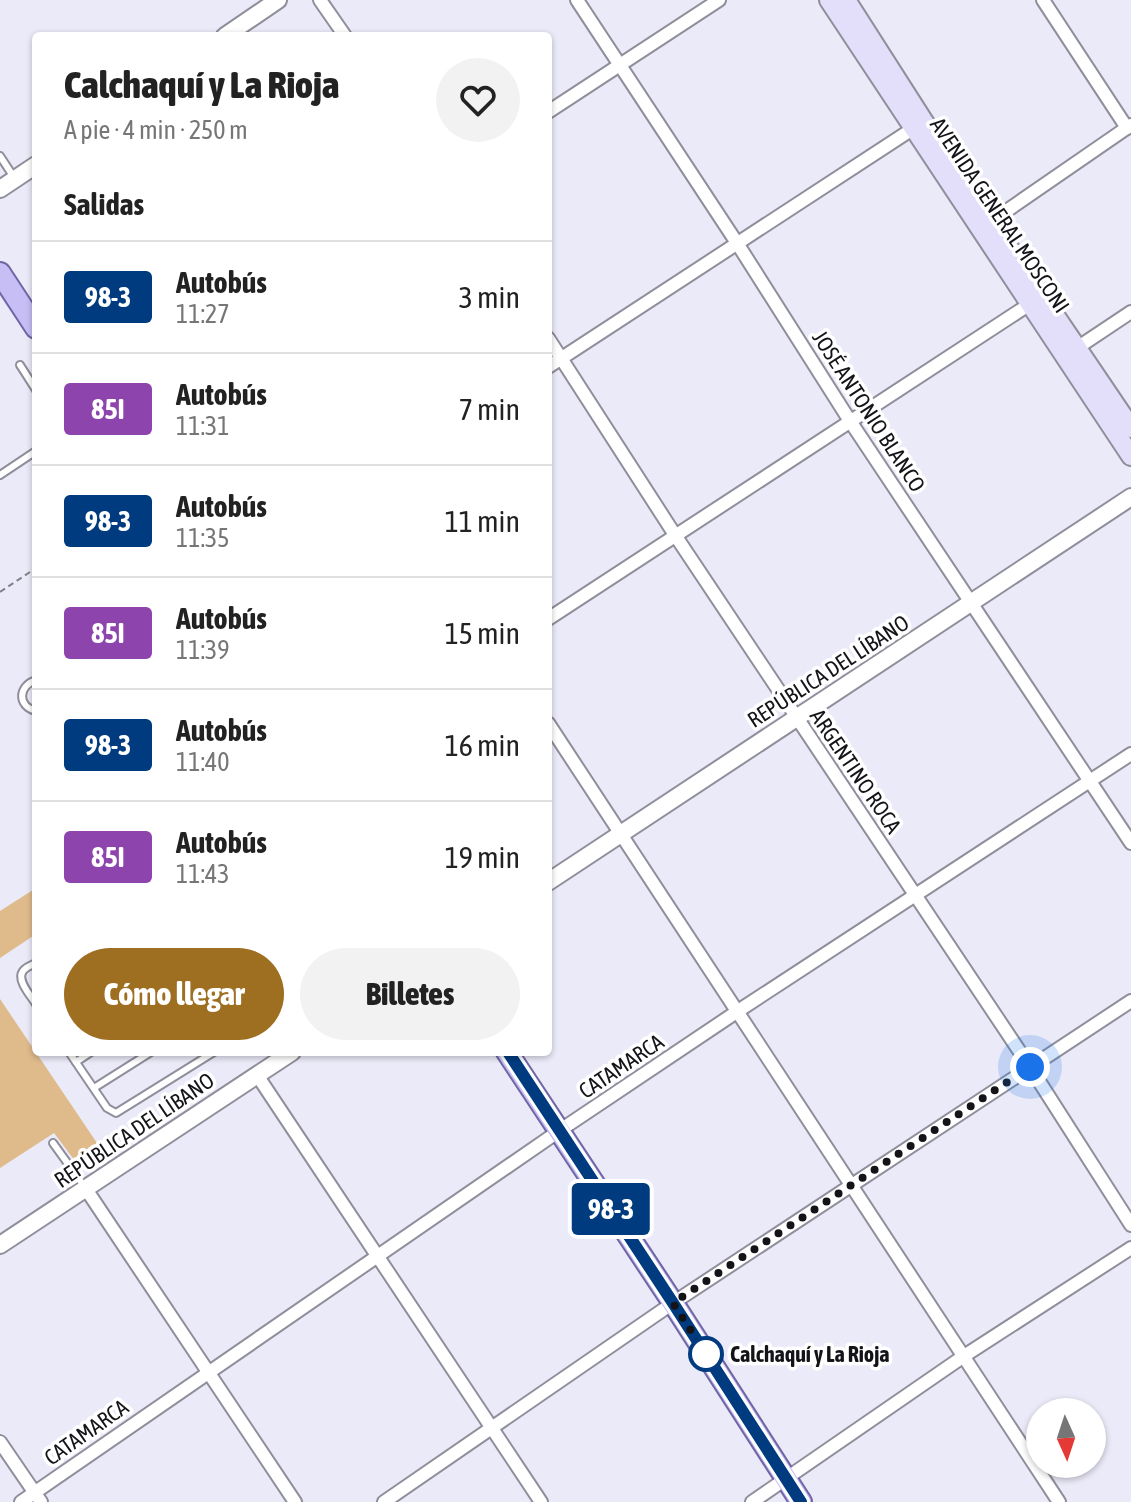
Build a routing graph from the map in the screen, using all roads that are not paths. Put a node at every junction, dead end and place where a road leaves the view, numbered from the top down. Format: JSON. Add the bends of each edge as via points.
{"nodes":[{"id":1,"x":278,"y":0,"type":"edge"},
{"id":2,"x":320,"y":0,"type":"edge"},
{"id":3,"x":577,"y":0,"type":"edge"},
{"id":4,"x":719,"y":0,"type":"edge"},
{"id":5,"x":1043,"y":0,"type":"edge"},
{"id":6,"x":836,"y":1,"type":"edge"},
{"id":7,"x":231,"y":32,"type":"edge"},
{"id":8,"x":342,"y":32,"type":"edge"},
{"id":9,"x":620,"y":65,"type":"junction"},
{"id":10,"x":552,"y":109,"type":"edge"},
{"id":11,"x":918,"y":125,"type":"junction"},
{"id":12,"x":1129,"y":126,"type":"edge"},
{"id":13,"x":0,"y":156,"type":"edge"},
{"id":14,"x":32,"y":168,"type":"edge"},
{"id":15,"x":15,"y":179,"type":"junction"},
{"id":16,"x":0,"y":189,"type":"edge"},
{"id":17,"x":986,"y":226,"type":"junction"},
{"id":18,"x":737,"y":243,"type":"junction"},
{"id":19,"x":0,"y":273,"type":"edge"},
{"id":20,"x":1036,"y":300,"type":"junction"},
{"id":21,"x":1131,"y":312,"type":"edge"},
{"id":22,"x":32,"y":325,"type":"edge"},
{"id":23,"x":552,"y":344,"type":"edge"},
{"id":24,"x":1071,"y":352,"type":"junction"},
{"id":25,"x":561,"y":358,"type":"junction"},
{"id":26,"x":552,"y":364,"type":"edge"},
{"id":27,"x":20,"y":365,"type":"dead end"},
{"id":28,"x":32,"y":384,"type":"edge"},
{"id":29,"x":850,"y":421,"type":"junction"},
{"id":30,"x":1131,"y":428,"type":"edge"},
{"id":31,"x":32,"y":454,"type":"edge"},
{"id":32,"x":1131,"y":456,"type":"edge"},
{"id":33,"x":0,"y":475,"type":"edge"},
{"id":34,"x":1131,"y":497,"type":"edge"},
{"id":35,"x":675,"y":535,"type":"junction"},
{"id":36,"x":971,"y":604,"type":"junction"},
{"id":37,"x":552,"y":616,"type":"edge"},
{"id":38,"x":32,"y":682,"type":"edge"},
{"id":39,"x":32,"y":709,"type":"edge"},
{"id":40,"x":796,"y":718,"type":"junction"},
{"id":41,"x":552,"y":729,"type":"edge"},
{"id":42,"x":1131,"y":754,"type":"edge"},
{"id":43,"x":1089,"y":781,"type":"junction"},
{"id":44,"x":621,"y":833,"type":"junction"},
{"id":45,"x":1131,"y":843,"type":"edge"},
{"id":46,"x":552,"y":879,"type":"edge"},
{"id":47,"x":915,"y":894,"type":"junction"},
{"id":48,"x":32,"y":965,"type":"edge"},
{"id":49,"x":32,"y":996,"type":"edge"},
{"id":50,"x":1131,"y":1001,"type":"edge"},
{"id":51,"x":738,"y":1011,"type":"junction"},
{"id":52,"x":72,"y":1056,"type":"edge"},
{"id":53,"x":85,"y":1056,"type":"edge"},
{"id":54,"x":145,"y":1056,"type":"edge"},
{"id":55,"x":208,"y":1056,"type":"edge"},
{"id":56,"x":286,"y":1056,"type":"edge"},
{"id":57,"x":510,"y":1056,"type":"edge"},
{"id":58,"x":76,"y":1062,"type":"junction"},
{"id":59,"x":1030,"y":1067,"type":"junction"},
{"id":60,"x":257,"y":1075,"type":"junction"},
{"id":61,"x":94,"y":1088,"type":"junction"},
{"id":62,"x":559,"y":1131,"type":"junction"},
{"id":63,"x":53,"y":1143,"type":"dead end"},
{"id":64,"x":852,"y":1186,"type":"junction"},
{"id":65,"x":86,"y":1189,"type":"junction"},
{"id":66,"x":1131,"y":1225,"type":"edge"},
{"id":67,"x":0,"y":1245,"type":"edge"},
{"id":68,"x":1131,"y":1248,"type":"edge"},
{"id":69,"x":379,"y":1256,"type":"junction"},
{"id":70,"x":673,"y":1303,"type":"junction"},
{"id":71,"x":964,"y":1356,"type":"junction"},
{"id":72,"x":208,"y":1373,"type":"junction"},
{"id":73,"x":492,"y":1427,"type":"junction"},
{"id":74,"x":0,"y":1442,"type":"edge"},
{"id":75,"x":786,"y":1479,"type":"junction"},
{"id":76,"x":38,"y":1498,"type":"edge"},
{"id":77,"x":21,"y":1502,"type":"edge"},
{"id":78,"x":295,"y":1502,"type":"edge"},
{"id":79,"x":384,"y":1502,"type":"edge"},
{"id":80,"x":541,"y":1502,"type":"edge"},
{"id":81,"x":752,"y":1502,"type":"edge"},
{"id":82,"x":801,"y":1502,"type":"edge"},
{"id":83,"x":1059,"y":1502,"type":"edge"}],
"edges":[{"from":1,"to":7,"type":"street"},
{"from":2,"to":8,"type":"street"},
{"from":3,"to":9,"type":"street","name":"JOSÉ ANTONIO BLANCO"},
{"from":4,"to":9,"type":"street"},
{"from":5,"to":12,"type":"street"},
{"from":6,"to":11,"type":"main road","name":"AVENIDA GENERAL MOSCONI"},
{"from":9,"to":10,"type":"street"},
{"from":9,"to":18,"type":"street","name":"JOSÉ ANTONIO BLANCO"},
{"from":11,"to":17,"type":"main road","name":"AVENIDA GENERAL MOSCONI"},
{"from":11,"to":18,"type":"street"},
{"from":12,"to":17,"type":"street"},
{"from":13,"to":15,"type":"lane"},
{"from":14,"to":15,"type":"street"},
{"from":15,"to":16,"type":"street"},
{"from":17,"to":20,"type":"main road","name":"AVENIDA GENERAL MOSCONI"},
{"from":18,"to":25,"type":"street"},
{"from":18,"to":29,"type":"street","name":"JOSÉ ANTONIO BLANCO"},
{"from":19,"to":22,"type":"main road"},
{"from":20,"to":24,"type":"main road","name":"AVENIDA GENERAL MOSCONI"},
{"from":20,"to":29,"type":"street"},
{"from":21,"to":24,"type":"street"},
{"from":23,"to":25,"type":"street","name":"ARGENTINO ROCA"},
{"from":24,"to":30,"type":"main road","name":"AVENIDA GENERAL MOSCONI"},
{"from":24,"to":32,"type":"main road","name":"AVENIDA GENERAL MOSCONI"},
{"from":25,"to":26,"type":"street"},
{"from":25,"to":35,"type":"street","name":"ARGENTINO ROCA"},
{"from":27,"to":28,"type":"lane"},
{"from":29,"to":35,"type":"street"},
{"from":29,"to":36,"type":"street","name":"JOSÉ ANTONIO BLANCO"},
{"from":31,"to":33,"type":"lane"},
{"from":34,"to":36,"type":"street","name":"REPÚBLICA DEL LÍBANO"},
{"from":35,"to":37,"type":"street"},
{"from":35,"to":40,"type":"street","name":"ARGENTINO ROCA"},
{"from":36,"to":40,"type":"street","name":"REPÚBLICA DEL LÍBANO"},
{"from":36,"to":43,"type":"street","name":"JOSÉ ANTONIO BLANCO"},
{"from":38,"to":39,"type":"lane","via":[[22,694]]},
{"from":40,"to":44,"type":"street","name":"REPÚBLICA DEL LÍBANO"},
{"from":40,"to":47,"type":"street","name":"ARGENTINO ROCA"},
{"from":41,"to":44,"type":"street"},
{"from":42,"to":43,"type":"street","name":"CATAMARCA"},
{"from":43,"to":45,"type":"street","name":"JOSÉ ANTONIO BLANCO"},
{"from":43,"to":47,"type":"street","name":"CATAMARCA"},
{"from":44,"to":46,"type":"street","name":"REPÚBLICA DEL LÍBANO"},
{"from":44,"to":51,"type":"street"},
{"from":47,"to":51,"type":"street","name":"CATAMARCA"},
{"from":47,"to":59,"type":"street","name":"ARGENTINO ROCA"},
{"from":48,"to":49,"type":"lane","via":[[22,971],[21,981]]},
{"from":50,"to":59,"type":"street"},
{"from":51,"to":62,"type":"street","name":"CATAMARCA"},
{"from":51,"to":64,"type":"street"},
{"from":52,"to":58,"type":"lane"},
{"from":53,"to":58,"type":"lane"},
{"from":54,"to":61,"type":"lane"},
{"from":55,"to":61,"type":"lane","via":[[116,1113]]},
{"from":56,"to":60,"type":"street","name":"REPÚBLICA DEL LÍBANO"},
{"from":57,"to":62,"type":"main road"},
{"from":58,"to":61,"type":"lane"},
{"from":59,"to":64,"type":"street"},
{"from":59,"to":66,"type":"street","name":"ARGENTINO ROCA"},
{"from":60,"to":65,"type":"street","name":"REPÚBLICA DEL LÍBANO"},
{"from":60,"to":69,"type":"street"},
{"from":62,"to":69,"type":"street","name":"CATAMARCA"},
{"from":62,"to":70,"type":"main road"},
{"from":63,"to":65,"type":"lane"},
{"from":64,"to":70,"type":"street"},
{"from":64,"to":71,"type":"street"},
{"from":65,"to":67,"type":"street","name":"REPÚBLICA DEL LÍBANO"},
{"from":65,"to":72,"type":"street"},
{"from":68,"to":71,"type":"street"},
{"from":69,"to":72,"type":"street","name":"CATAMARCA"},
{"from":69,"to":73,"type":"street"},
{"from":70,"to":73,"type":"street"},
{"from":70,"to":75,"type":"main road"},
{"from":71,"to":75,"type":"street"},
{"from":71,"to":83,"type":"street"},
{"from":72,"to":76,"type":"street","name":"CATAMARCA"},
{"from":72,"to":78,"type":"street"},
{"from":73,"to":79,"type":"street"},
{"from":73,"to":80,"type":"street"},
{"from":74,"to":76,"type":"street"},
{"from":75,"to":81,"type":"street"},
{"from":75,"to":82,"type":"main road"},
{"from":76,"to":77,"type":"street","name":"CATAMARCA"}]}
